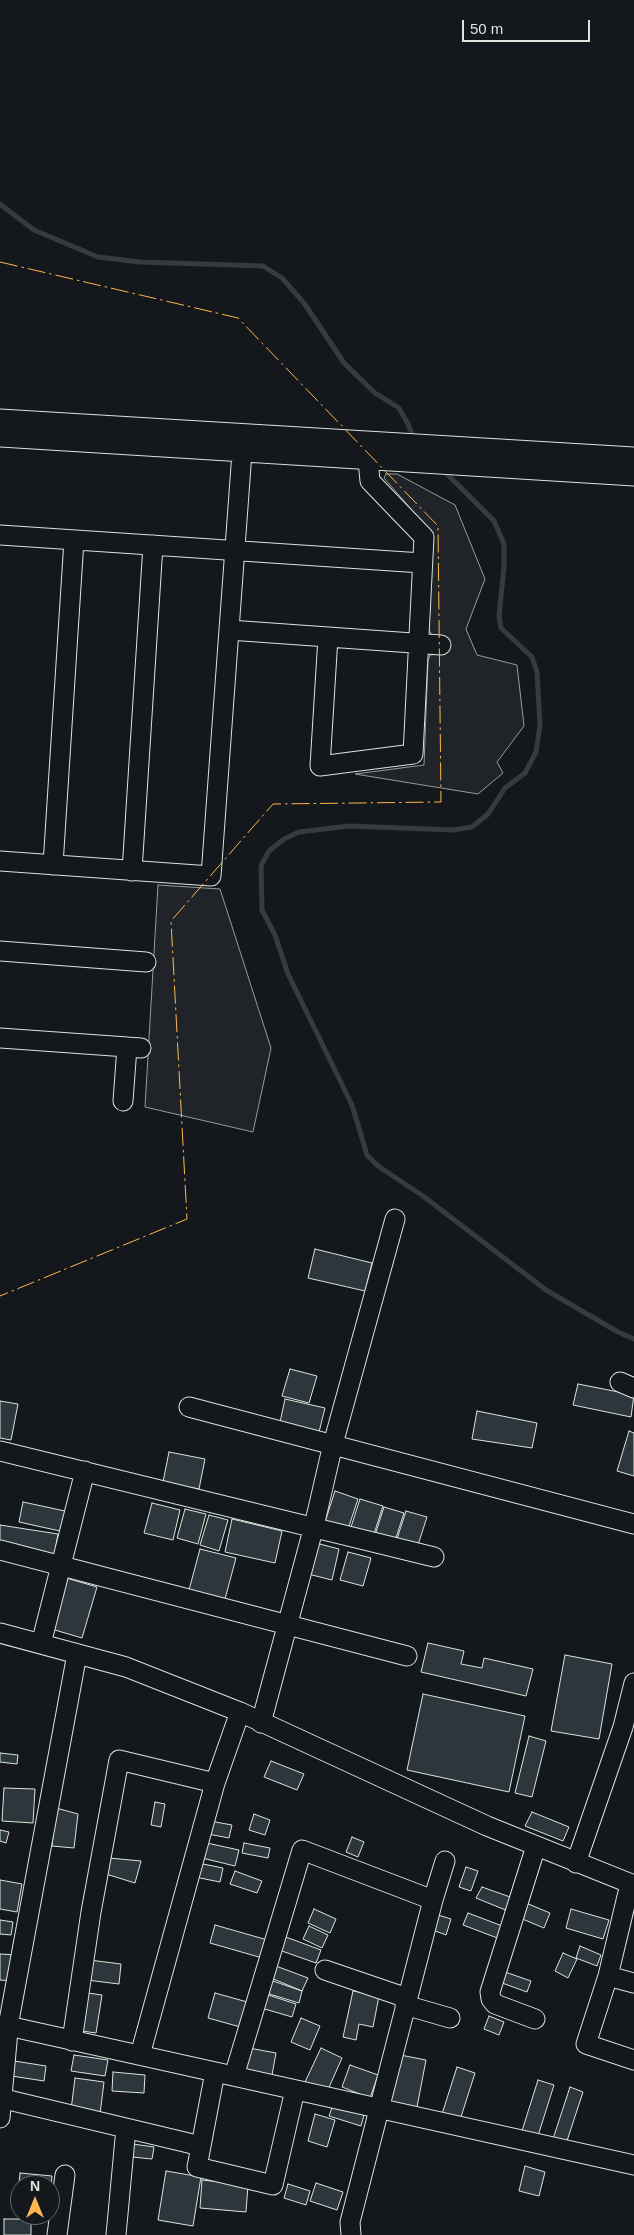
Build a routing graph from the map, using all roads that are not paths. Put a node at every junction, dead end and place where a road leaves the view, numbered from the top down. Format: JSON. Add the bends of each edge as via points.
{"nodes":[{"id":1,"x":0,"y":419,"type":"edge"},
{"id":2,"x":0,"y":437,"type":"edge"},
{"id":3,"x":242,"y":452,"type":"junction"},
{"id":4,"x":634,"y":457,"type":"edge"},
{"id":5,"x":368,"y":460,"type":"junction"},
{"id":6,"x":634,"y":476,"type":"edge"},
{"id":7,"x":0,"y":535,"type":"edge"},
{"id":8,"x":74,"y":540,"type":"junction"},
{"id":9,"x":153,"y":545,"type":"junction"},
{"id":10,"x":235,"y":551,"type":"junction"},
{"id":11,"x":422,"y":563,"type":"junction"},
{"id":12,"x":229,"y":630,"type":"junction"},
{"id":13,"x":328,"y":637,"type":"junction"},
{"id":14,"x":418,"y":644,"type":"junction"},
{"id":15,"x":441,"y":645,"type":"dead end"},
{"id":16,"x":0,"y":861,"type":"edge"},
{"id":17,"x":53,"y":865,"type":"junction"},
{"id":18,"x":132,"y":871,"type":"junction"},
{"id":19,"x":0,"y":951,"type":"edge"},
{"id":20,"x":146,"y":962,"type":"dead end"},
{"id":21,"x":0,"y":1038,"type":"edge"},
{"id":22,"x":123,"y":1101,"type":"dead end"},
{"id":23,"x":395,"y":1218,"type":"dead end"},
{"id":24,"x":188,"y":1407,"type":"dead end"},
{"id":25,"x":333,"y":1444,"type":"junction"},
{"id":26,"x":0,"y":1451,"type":"edge"},
{"id":27,"x":85,"y":1471,"type":"junction"},
{"id":28,"x":634,"y":1524,"type":"edge"},
{"id":29,"x":314,"y":1526,"type":"junction"},
{"id":30,"x":0,"y":1550,"type":"edge"},
{"id":31,"x":434,"y":1557,"type":"dead end"},
{"id":32,"x":62,"y":1566,"type":"junction"},
{"id":33,"x":287,"y":1624,"type":"junction"},
{"id":34,"x":0,"y":1633,"type":"edge"},
{"id":35,"x":42,"y":1644,"type":"junction"},
{"id":36,"x":77,"y":1654,"type":"junction"},
{"id":37,"x":406,"y":1656,"type":"dead end"},
{"id":38,"x":634,"y":1683,"type":"edge"},
{"id":39,"x":240,"y":1712,"type":"junction"},
{"id":40,"x":261,"y":1723,"type":"junction"},
{"id":41,"x":216,"y":1783,"type":"junction"},
{"id":42,"x":536,"y":1846,"type":"junction"},
{"id":43,"x":445,"y":1861,"type":"dead end"},
{"id":44,"x":576,"y":1863,"type":"junction"},
{"id":45,"x":632,"y":1885,"type":"edge"},
{"id":46,"x":433,"y":1900,"type":"junction"},
{"id":47,"x":324,"y":1970,"type":"dead end"},
{"id":48,"x":608,"y":1976,"type":"junction"},
{"id":49,"x":634,"y":1983,"type":"edge"},
{"id":50,"x":406,"y":2002,"type":"junction"},
{"id":51,"x":450,"y":2018,"type":"dead end"},
{"id":52,"x":535,"y":2020,"type":"dead end"},
{"id":53,"x":5,"y":2036,"type":"edge"},
{"id":54,"x":72,"y":2040,"type":"junction"},
{"id":55,"x":140,"y":2055,"type":"junction"},
{"id":56,"x":634,"y":2060,"type":"edge"},
{"id":57,"x":215,"y":2072,"type":"junction"},
{"id":58,"x":234,"y":2076,"type":"junction"},
{"id":59,"x":295,"y":2090,"type":"junction"},
{"id":60,"x":2,"y":2098,"type":"edge"},
{"id":61,"x":378,"y":2108,"type":"junction"},
{"id":62,"x":0,"y":2118,"type":"edge"},
{"id":63,"x":126,"y":2128,"type":"junction"},
{"id":64,"x":202,"y":2146,"type":"junction"},
{"id":65,"x":634,"y":2165,"type":"edge"},
{"id":66,"x":65,"y":2175,"type":"dead end"},
{"id":67,"x":350,"y":2234,"type":"edge"},
{"id":68,"x":56,"y":2235,"type":"edge"},
{"id":69,"x":116,"y":2235,"type":"edge"}],
"edges":[{"from":1,"to":4,"type":"street"},
{"from":2,"to":3,"type":"street"},
{"from":3,"to":5,"type":"street"},
{"from":3,"to":10,"type":"street"},
{"from":5,"to":6,"type":"street"},
{"from":5,"to":11,"type":"street","via":[[370,481],[424,537]]},
{"from":7,"to":8,"type":"street"},
{"from":8,"to":9,"type":"street"},
{"from":8,"to":17,"type":"street"},
{"from":9,"to":10,"type":"street"},
{"from":9,"to":18,"type":"street"},
{"from":10,"to":11,"type":"street"},
{"from":10,"to":12,"type":"street"},
{"from":11,"to":14,"type":"street"},
{"from":12,"to":13,"type":"street"},
{"from":12,"to":18,"type":"street","via":[[210,876]]},
{"from":13,"to":14,"type":"street"},
{"from":13,"to":14,"type":"street","via":[[320,766],[413,754]]},
{"from":14,"to":15,"type":"street"},
{"from":16,"to":17,"type":"street"},
{"from":17,"to":18,"type":"street"},
{"from":19,"to":20,"type":"street"},
{"from":21,"to":22,"type":"street","via":[[134,1048]]},
{"from":23,"to":25,"type":"street"},
{"from":24,"to":25,"type":"street"},
{"from":25,"to":28,"type":"street"},
{"from":25,"to":29,"type":"street"},
{"from":26,"to":27,"type":"street"},
{"from":27,"to":29,"type":"street"},
{"from":27,"to":32,"type":"street"},
{"from":29,"to":31,"type":"street"},
{"from":29,"to":33,"type":"street"},
{"from":30,"to":32,"type":"street"},
{"from":32,"to":33,"type":"street"},
{"from":32,"to":35,"type":"street"},
{"from":33,"to":37,"type":"street"},
{"from":33,"to":40,"type":"street"},
{"from":34,"to":35,"type":"street"},
{"from":35,"to":36,"type":"street"},
{"from":36,"to":39,"type":"street","via":[[126,1667]]},
{"from":36,"to":53,"type":"street"},
{"from":38,"to":44,"type":"street","via":[[623,1727]]},
{"from":39,"to":40,"type":"street"},
{"from":39,"to":41,"type":"street"},
{"from":40,"to":42,"type":"street"},
{"from":41,"to":54,"type":"street","via":[[119,1760]]},
{"from":41,"to":55,"type":"street"},
{"from":42,"to":44,"type":"street"},
{"from":42,"to":52,"type":"street","via":[[490,1992],[495,2004]]},
{"from":43,"to":46,"type":"street"},
{"from":44,"to":45,"type":"street"},
{"from":45,"to":48,"type":"street"},
{"from":46,"to":50,"type":"street"},
{"from":46,"to":58,"type":"street","via":[[302,1850]]},
{"from":47,"to":50,"type":"street"},
{"from":48,"to":49,"type":"street"},
{"from":48,"to":56,"type":"street","via":[[586,2044]]},
{"from":50,"to":51,"type":"street"},
{"from":50,"to":61,"type":"street"},
{"from":53,"to":54,"type":"street"},
{"from":53,"to":60,"type":"street"},
{"from":54,"to":55,"type":"street"},
{"from":55,"to":57,"type":"street"},
{"from":57,"to":58,"type":"street"},
{"from":57,"to":64,"type":"street"},
{"from":58,"to":59,"type":"street"},
{"from":59,"to":61,"type":"street"},
{"from":59,"to":64,"type":"street","via":[[273,2185],[197,2167]]},
{"from":60,"to":62,"type":"street"},
{"from":60,"to":63,"type":"street"},
{"from":61,"to":65,"type":"street"},
{"from":61,"to":67,"type":"street","via":[[350,2222]]},
{"from":63,"to":64,"type":"street"},
{"from":63,"to":69,"type":"street"},
{"from":66,"to":68,"type":"street"}]}
